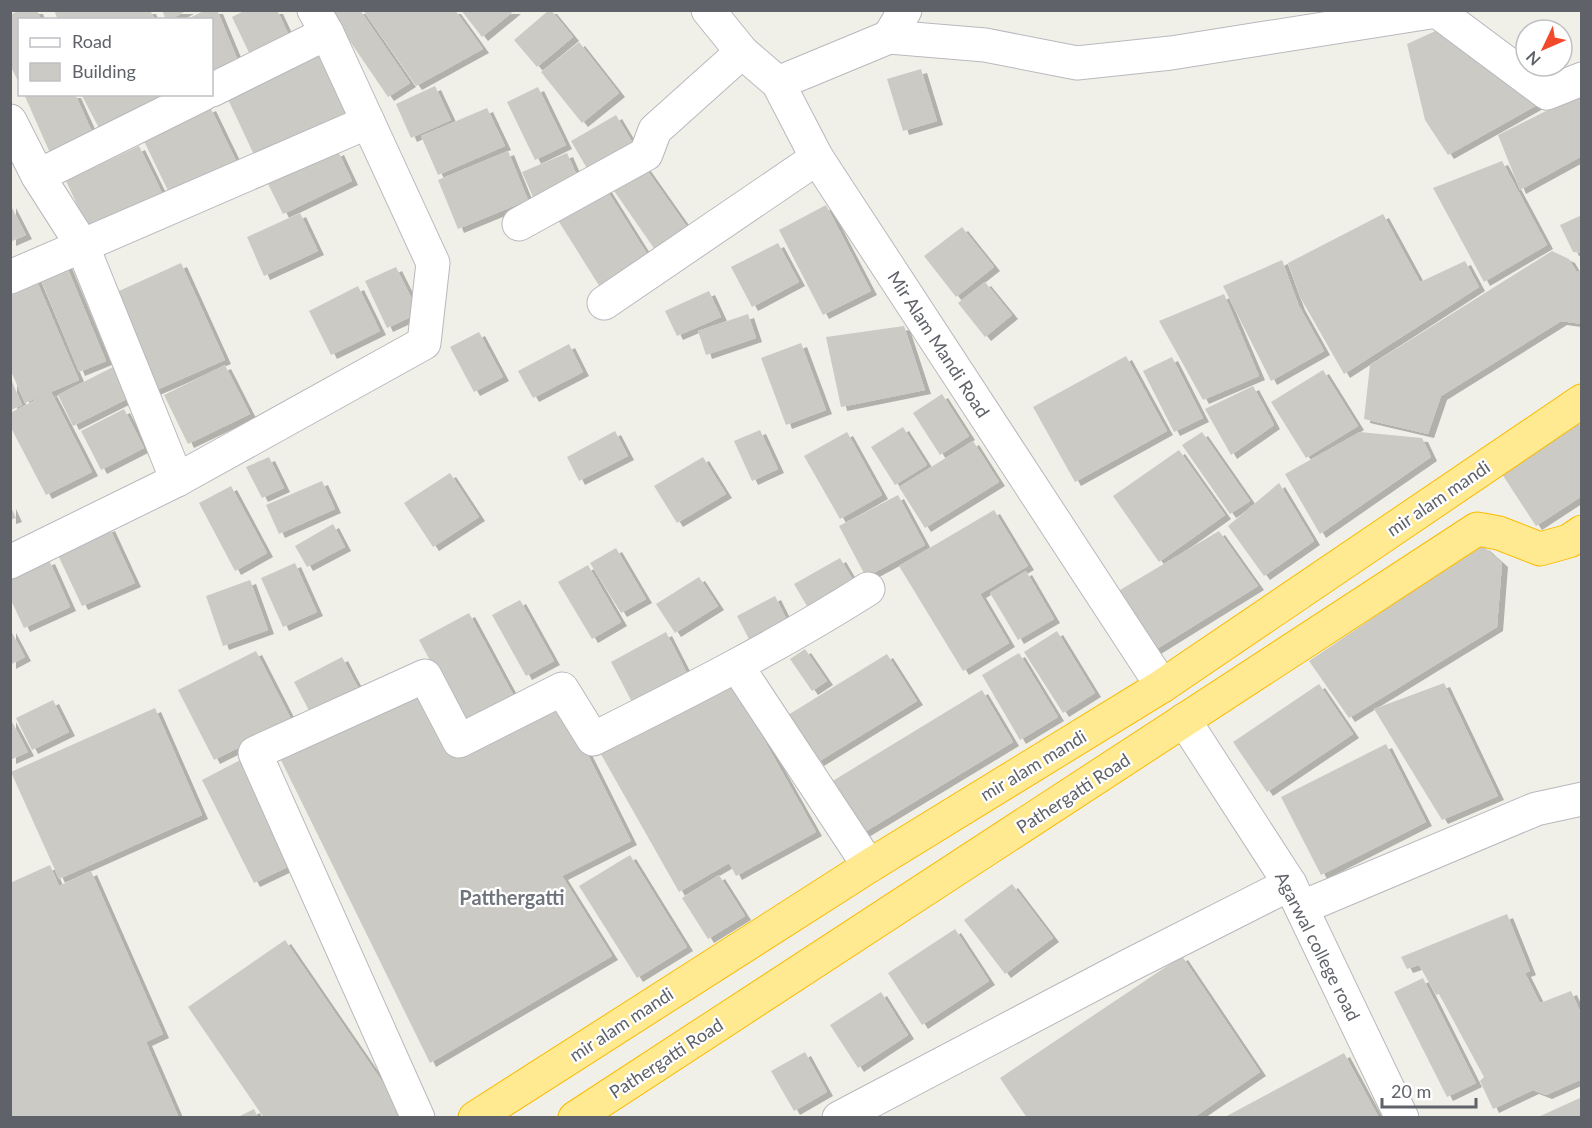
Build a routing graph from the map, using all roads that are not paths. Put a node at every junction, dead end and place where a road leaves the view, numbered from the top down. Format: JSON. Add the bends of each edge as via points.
{"nodes":[{"id":1,"x":708,"y":10,"type":"edge"},
{"id":2,"x":1437,"y":11,"type":"edge"},
{"id":3,"x":320,"y":22,"type":"edge"},
{"id":4,"x":897,"y":24,"type":"edge"},
{"id":5,"x":742,"y":52,"type":"junction"},
{"id":6,"x":1581,"y":79,"type":"edge"},
{"id":7,"x":778,"y":83,"type":"junction"},
{"id":8,"x":213,"y":89,"type":"edge"},
{"id":9,"x":199,"y":96,"type":"edge"},
{"id":10,"x":10,"y":122,"type":"edge"},
{"id":11,"x":368,"y":122,"type":"junction"},
{"id":12,"x":817,"y":158,"type":"junction"},
{"id":13,"x":38,"y":176,"type":"junction"},
{"id":14,"x":519,"y":224,"type":"dead end"},
{"id":15,"x":82,"y":245,"type":"junction"},
{"id":16,"x":10,"y":277,"type":"edge"},
{"id":17,"x":604,"y":303,"type":"dead end"},
{"id":18,"x":1581,"y":401,"type":"edge"},
{"id":19,"x":177,"y":480,"type":"junction"},
{"id":20,"x":1443,"y":495,"type":"junction"},
{"id":21,"x":1477,"y":529,"type":"junction"},
{"id":22,"x":1581,"y":532,"type":"edge"},
{"id":23,"x":10,"y":562,"type":"edge"},
{"id":24,"x":868,"y":589,"type":"dead end"},
{"id":25,"x":737,"y":666,"type":"junction"},
{"id":26,"x":1162,"y":686,"type":"junction"},
{"id":27,"x":1184,"y":720,"type":"junction"},
{"id":28,"x":1581,"y":799,"type":"edge"},
{"id":29,"x":869,"y":866,"type":"junction"},
{"id":30,"x":1297,"y":896,"type":"junction"},
{"id":31,"x":418,"y":1118,"type":"edge"},
{"id":32,"x":475,"y":1118,"type":"edge"},
{"id":33,"x":575,"y":1118,"type":"edge"},
{"id":34,"x":839,"y":1118,"type":"edge"},
{"id":35,"x":1402,"y":1118,"type":"edge"}],
"edges":[{"from":1,"to":5,"type":"street","name":"Mir Alam Mandi Road"},
{"from":2,"to":4,"type":"street","via":[[1171,53],[1077,63]]},
{"from":2,"to":6,"type":"street","via":[[1547,93]]},
{"from":3,"to":8,"type":"street"},
{"from":3,"to":11,"type":"street"},
{"from":4,"to":7,"type":"street"},
{"from":5,"to":7,"type":"street","name":"Mir Alam Mandi Road"},
{"from":5,"to":14,"type":"street","via":[[655,130],[646,154]]},
{"from":7,"to":12,"type":"street","name":"Mir Alam Mandi Road"},
{"from":9,"to":13,"type":"street"},
{"from":10,"to":13,"type":"street"},
{"from":11,"to":15,"type":"street"},
{"from":11,"to":19,"type":"street","via":[[432,264],[424,343]]},
{"from":12,"to":17,"type":"street"},
{"from":12,"to":26,"type":"street","name":"Mir Alam Mandi Road"},
{"from":13,"to":15,"type":"street"},
{"from":15,"to":16,"type":"street"},
{"from":15,"to":19,"type":"street"},
{"from":18,"to":20,"type":"highway","name":"mir alam mandi"},
{"from":19,"to":23,"type":"street"},
{"from":20,"to":21,"type":"highway","via":[[1455,491],[1474,500],[1480,512]]},
{"from":20,"to":26,"type":"highway","name":"mir alam mandi"},
{"from":21,"to":22,"type":"highway","via":[[1540,549],[1569,541]]},
{"from":21,"to":27,"type":"highway","name":"Pathergatti Road"},
{"from":24,"to":25,"type":"street"},
{"from":25,"to":29,"type":"street"},
{"from":25,"to":31,"type":"street","via":[[593,739],[562,689],[459,741],[425,676],[255,753]]},
{"from":26,"to":29,"type":"highway","name":"mir alam mandi"},
{"from":27,"to":30,"type":"street","name":"Agarwal college road"},
{"from":27,"to":33,"type":"highway","name":"Pathergatti Road"},
{"from":28,"to":30,"type":"street","via":[[1536,809]]},
{"from":29,"to":32,"type":"highway","name":"mir alam mandi"},
{"from":30,"to":34,"type":"street","via":[[1126,967]]},
{"from":30,"to":35,"type":"street","name":"Agarwal college road"}]}
